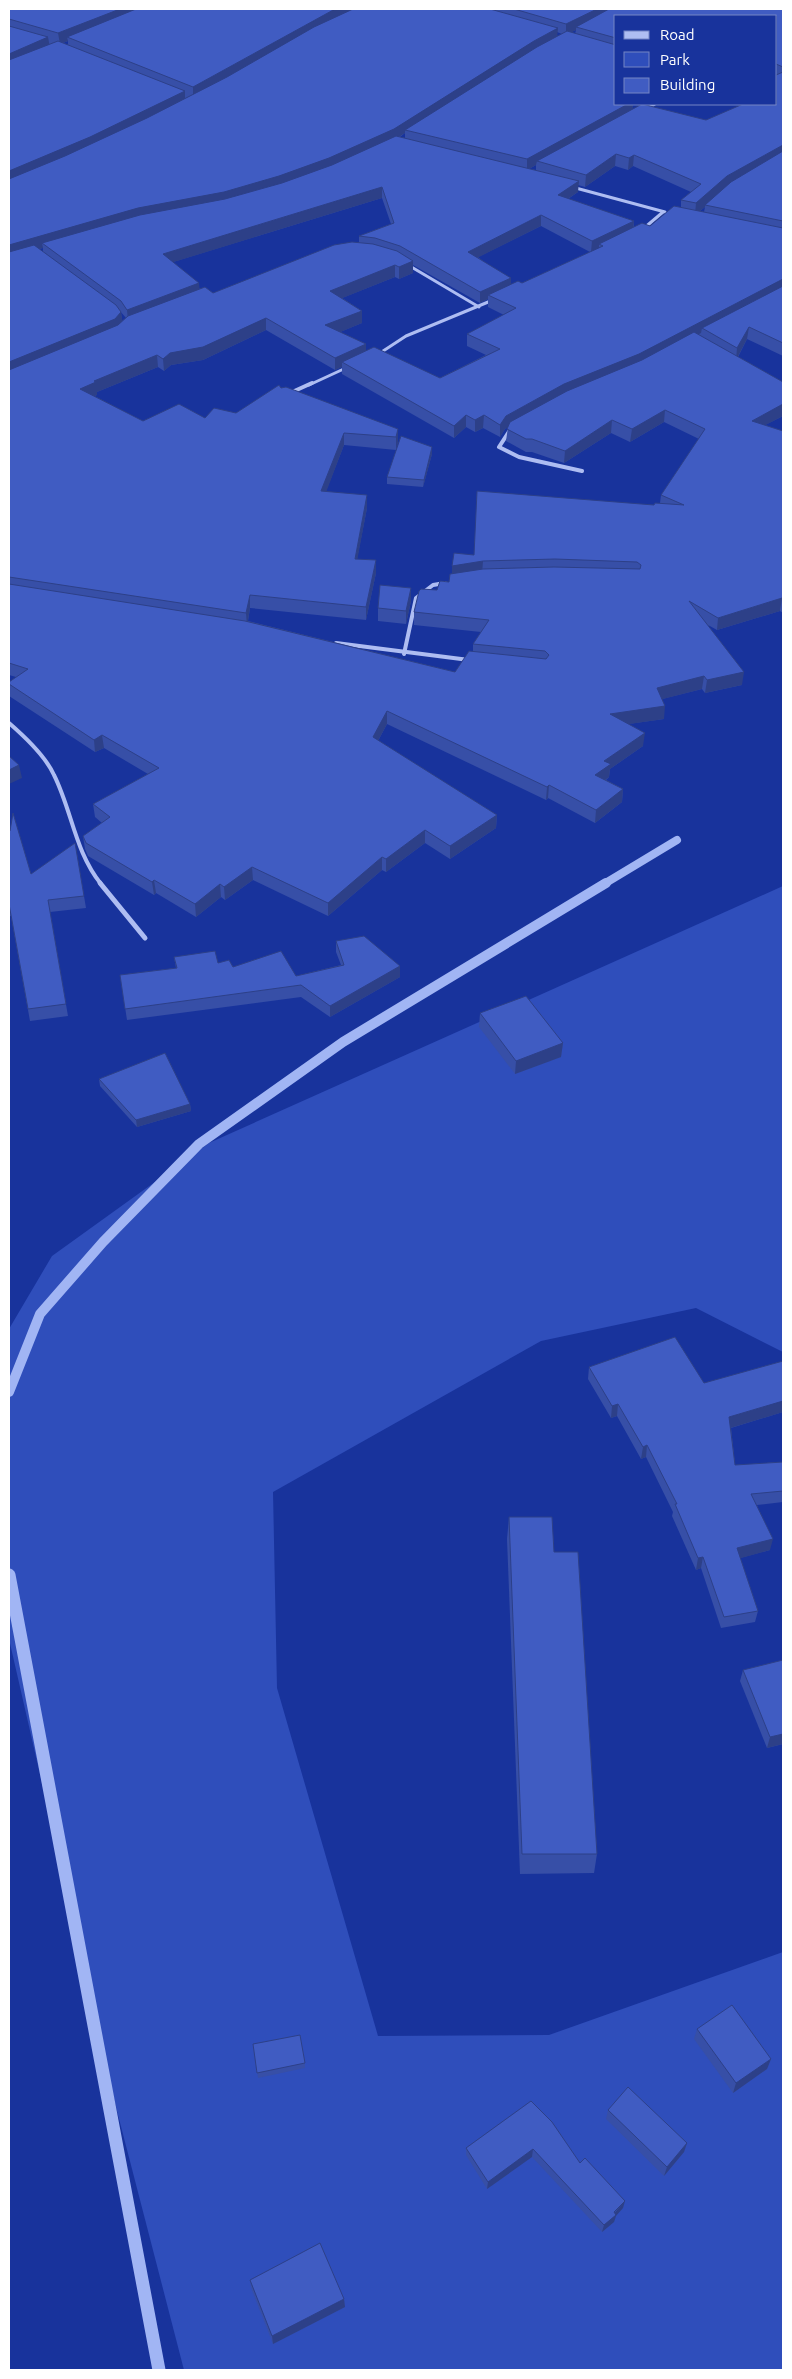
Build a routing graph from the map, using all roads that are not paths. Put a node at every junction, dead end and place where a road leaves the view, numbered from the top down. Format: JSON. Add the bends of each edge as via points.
{"nodes":[{"id":1,"x":653,"y":105,"type":"edge"},
{"id":2,"x":638,"y":113,"type":"edge"},
{"id":3,"x":563,"y":184,"type":"edge"},
{"id":4,"x":664,"y":212,"type":"junction"},
{"id":5,"x":672,"y":213,"type":"edge"},
{"id":6,"x":636,"y":235,"type":"edge"},
{"id":7,"x":406,"y":264,"type":"edge"},
{"id":8,"x":496,"y":299,"type":"edge"},
{"id":9,"x":479,"y":306,"type":"junction"},
{"id":10,"x":370,"y":358,"type":"edge"},
{"id":11,"x":353,"y":365,"type":"edge"},
{"id":12,"x":283,"y":397,"type":"edge"},
{"id":13,"x":516,"y":427,"type":"edge"},
{"id":14,"x":582,"y":471,"type":"dead end"},
{"id":15,"x":453,"y":582,"type":"edge"},
{"id":16,"x":326,"y":642,"type":"edge"},
{"id":17,"x":404,"y":654,"type":"junction"},
{"id":18,"x":479,"y":661,"type":"edge"},
{"id":19,"x":9,"y":723,"type":"edge"},
{"id":20,"x":144,"y":938,"type":"dead end"}],
"edges":[{"from":1,"to":2,"type":"street"},
{"from":3,"to":4,"type":"street"},
{"from":4,"to":5,"type":"street"},
{"from":4,"to":6,"type":"street"},
{"from":7,"to":9,"type":"street"},
{"from":8,"to":9,"type":"street"},
{"from":9,"to":10,"type":"street","via":[[406,336]]},
{"from":11,"to":12,"type":"street"},
{"from":13,"to":14,"type":"street","via":[[507,432],[499,447],[519,457]]},
{"from":15,"to":17,"type":"street","via":[[433,585],[416,598]]},
{"from":16,"to":17,"type":"street"},
{"from":17,"to":18,"type":"street"},
{"from":19,"to":20,"type":"street","via":[[24,735],[54,774],[88,868]]}]}
